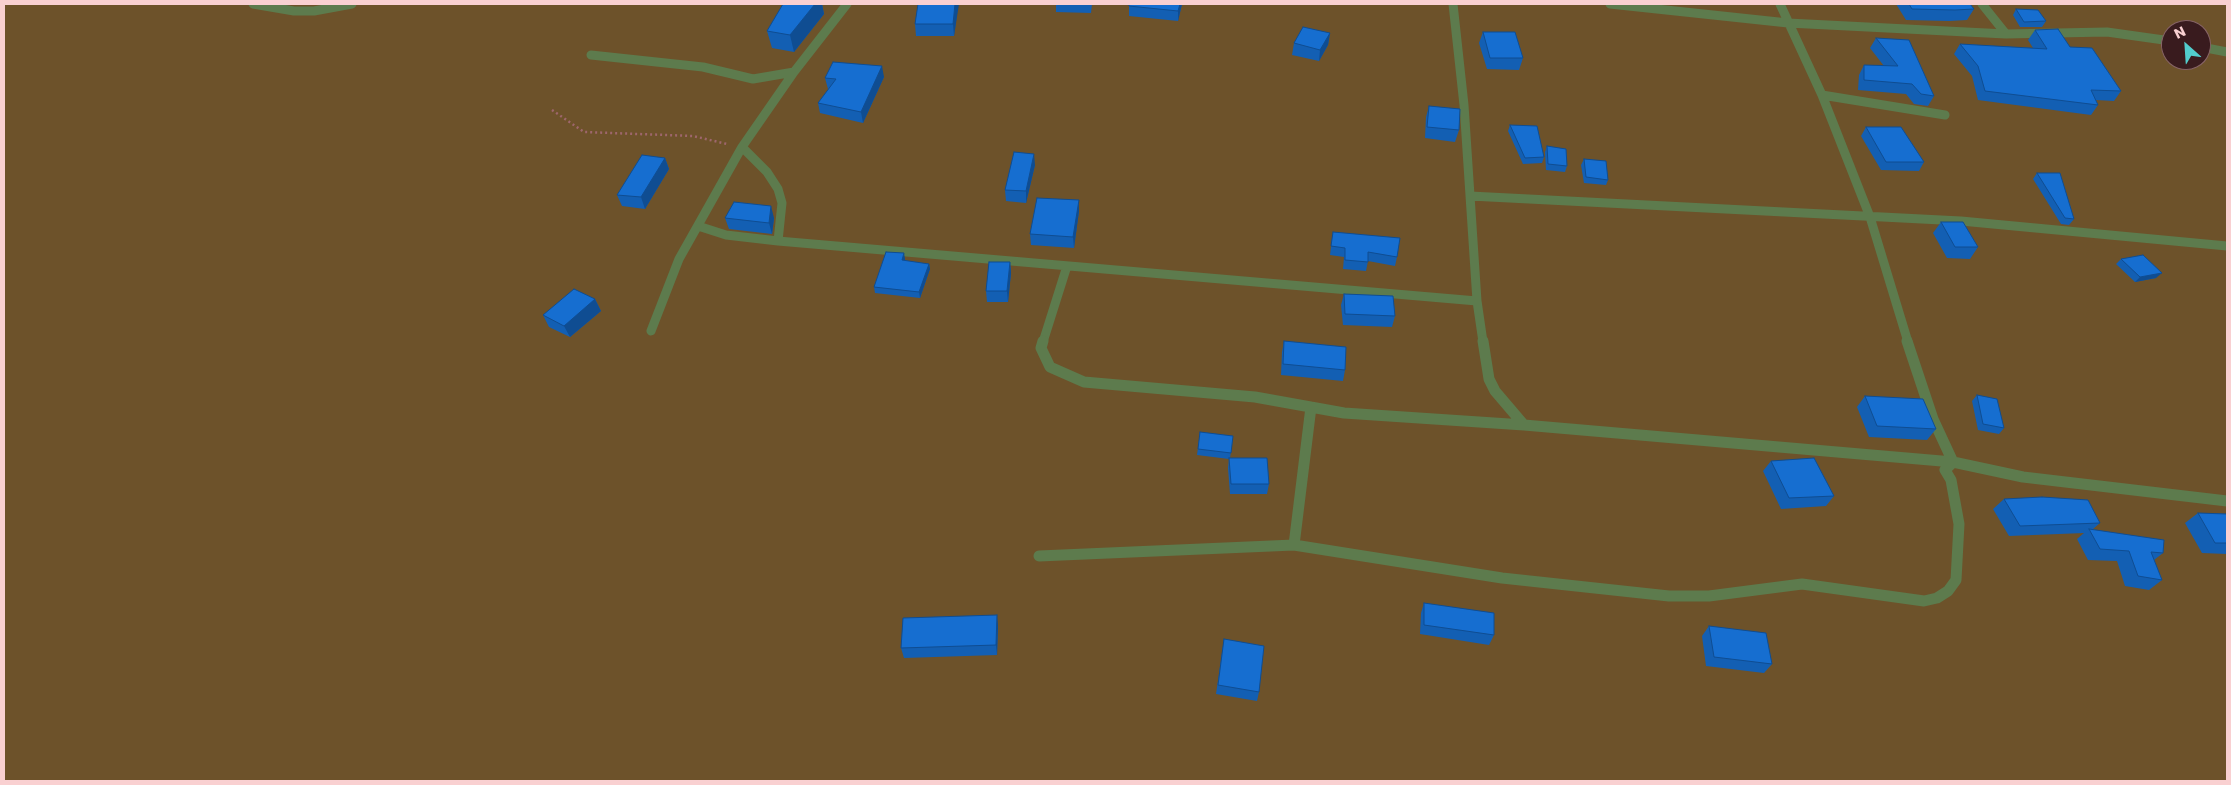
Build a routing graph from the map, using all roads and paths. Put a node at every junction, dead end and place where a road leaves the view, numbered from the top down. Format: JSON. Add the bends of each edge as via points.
{"nodes":[{"id":1,"x":253,"y":4,"type":"edge"},
{"id":2,"x":352,"y":4,"type":"edge"},
{"id":3,"x":847,"y":4,"type":"edge"},
{"id":4,"x":1453,"y":4,"type":"edge"},
{"id":5,"x":1610,"y":4,"type":"edge"},
{"id":6,"x":1780,"y":4,"type":"edge"},
{"id":7,"x":1982,"y":4,"type":"edge"},
{"id":8,"x":1788,"y":23,"type":"junction"},
{"id":9,"x":2006,"y":34,"type":"junction"},
{"id":10,"x":2161,"y":40,"type":"edge"},
{"id":11,"x":2211,"y":49,"type":"edge"},
{"id":12,"x":2227,"y":52,"type":"edge"},
{"id":13,"x":591,"y":54,"type":"dead end"},
{"id":14,"x":794,"y":72,"type":"junction"},
{"id":15,"x":1822,"y":95,"type":"junction"},
{"id":16,"x":552,"y":110,"type":"dead end"},
{"id":17,"x":1945,"y":115,"type":"dead end"},
{"id":18,"x":742,"y":147,"type":"junction"},
{"id":19,"x":1470,"y":196,"type":"junction"},
{"id":20,"x":1870,"y":217,"type":"junction"},
{"id":21,"x":698,"y":226,"type":"junction"},
{"id":22,"x":778,"y":241,"type":"junction"},
{"id":23,"x":2227,"y":246,"type":"edge"},
{"id":24,"x":1067,"y":266,"type":"junction"},
{"id":25,"x":1477,"y":301,"type":"junction"},
{"id":26,"x":651,"y":330,"type":"dead end"},
{"id":27,"x":1312,"y":407,"type":"junction"},
{"id":28,"x":1524,"y":425,"type":"junction"},
{"id":29,"x":1953,"y":462,"type":"junction"},
{"id":30,"x":2227,"y":500,"type":"edge"},
{"id":31,"x":1294,"y":545,"type":"junction"},
{"id":32,"x":1039,"y":556,"type":"dead end"}],
"edges":[{"from":1,"to":2,"type":"street","via":[[307,11],[330,10]]},
{"from":3,"to":14,"type":"street"},
{"from":4,"to":19,"type":"street"},
{"from":5,"to":8,"type":"street"},
{"from":6,"to":8,"type":"street"},
{"from":7,"to":9,"type":"street"},
{"from":8,"to":9,"type":"street"},
{"from":8,"to":15,"type":"street"},
{"from":9,"to":10,"type":"street","via":[[2107,32]]},
{"from":11,"to":12,"type":"street"},
{"from":13,"to":14,"type":"street","via":[[703,67],[753,79]]},
{"from":14,"to":18,"type":"street"},
{"from":15,"to":17,"type":"street"},
{"from":15,"to":20,"type":"street"},
{"from":16,"to":18,"type":"path","via":[[584,132],[693,136]]},
{"from":18,"to":21,"type":"street"},
{"from":18,"to":22,"type":"street","via":[[767,172],[778,189],[782,203]]},
{"from":19,"to":20,"type":"street"},
{"from":19,"to":25,"type":"street"},
{"from":20,"to":23,"type":"street","via":[[1961,221]]},
{"from":20,"to":29,"type":"street","via":[[1920,383]]},
{"from":21,"to":22,"type":"street","via":[[726,235]]},
{"from":21,"to":26,"type":"street","via":[[679,259]]},
{"from":22,"to":24,"type":"street"},
{"from":24,"to":25,"type":"street"},
{"from":24,"to":27,"type":"street","via":[[1041,348],[1050,367],[1084,382],[1255,397]]},
{"from":25,"to":28,"type":"street","via":[[1489,379]]},
{"from":27,"to":28,"type":"street","via":[[1344,414]]},
{"from":27,"to":31,"type":"street"},
{"from":28,"to":29,"type":"street"},
{"from":29,"to":30,"type":"street","via":[[2023,477]]},
{"from":29,"to":31,"type":"street","via":[[1945,470],[1951,480],[1959,524],[1956,580],[1948,591],[1924,601],[1802,584],[1709,596],[1669,596],[1502,578]]},
{"from":31,"to":32,"type":"street"}]}
